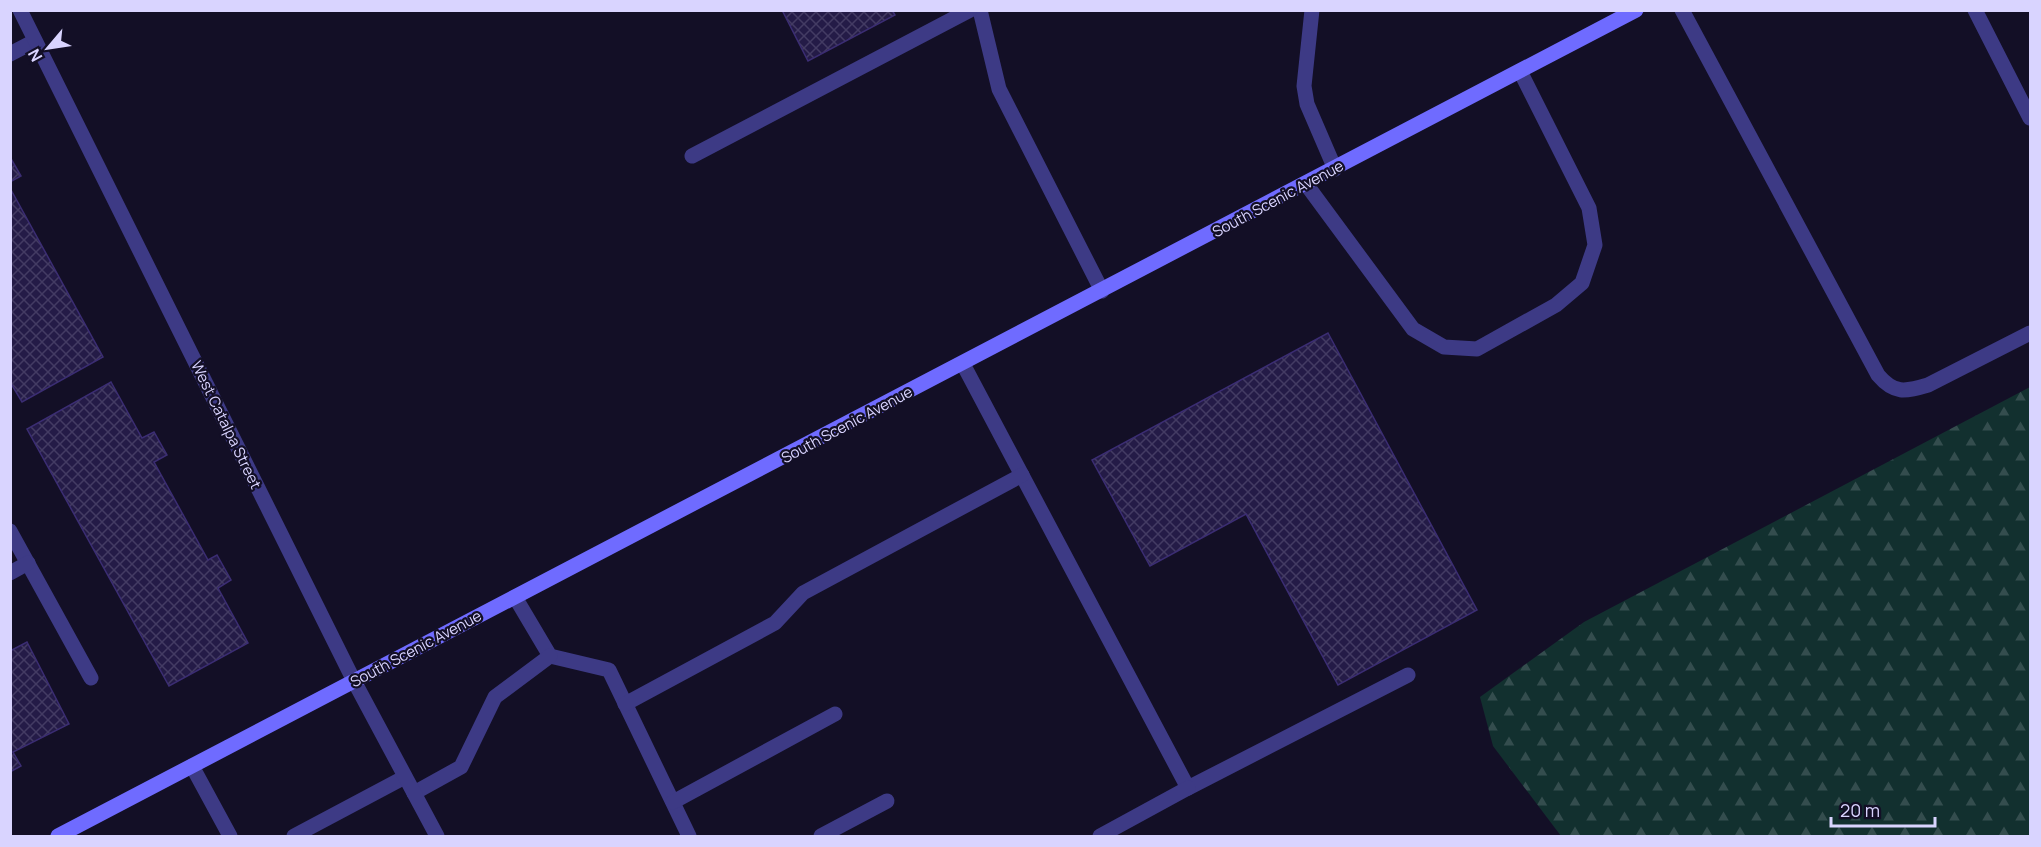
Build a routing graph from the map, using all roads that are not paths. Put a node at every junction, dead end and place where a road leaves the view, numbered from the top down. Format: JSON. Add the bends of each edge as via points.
{"nodes":[{"id":1,"x":20,"y":10,"type":"edge"},
{"id":2,"x":970,"y":10,"type":"edge"},
{"id":3,"x":980,"y":10,"type":"edge"},
{"id":4,"x":1312,"y":10,"type":"edge"},
{"id":5,"x":1636,"y":10,"type":"edge"},
{"id":6,"x":1682,"y":10,"type":"edge"},
{"id":7,"x":1976,"y":10,"type":"edge"},
{"id":8,"x":35,"y":41,"type":"junction"},
{"id":9,"x":10,"y":54,"type":"edge"},
{"id":10,"x":1520,"y":71,"type":"junction"},
{"id":11,"x":2031,"y":118,"type":"edge"},
{"id":12,"x":692,"y":156,"type":"dead end"},
{"id":13,"x":1335,"y":169,"type":"junction"},
{"id":14,"x":1306,"y":184,"type":"junction"},
{"id":15,"x":1102,"y":291,"type":"junction"},
{"id":16,"x":2031,"y":333,"type":"edge"},
{"id":17,"x":963,"y":364,"type":"junction"},
{"id":18,"x":1022,"y":475,"type":"junction"},
{"id":19,"x":10,"y":531,"type":"edge"},
{"id":20,"x":28,"y":563,"type":"junction"},
{"id":21,"x":10,"y":573,"type":"edge"},
{"id":22,"x":515,"y":597,"type":"junction"},
{"id":23,"x":550,"y":656,"type":"junction"},
{"id":24,"x":1408,"y":675,"type":"dead end"},
{"id":25,"x":91,"y":678,"type":"dead end"},
{"id":26,"x":354,"y":681,"type":"junction"},
{"id":27,"x":625,"y":704,"type":"junction"},
{"id":28,"x":835,"y":714,"type":"dead end"},
{"id":29,"x":192,"y":766,"type":"junction"},
{"id":30,"x":405,"y":777,"type":"junction"},
{"id":31,"x":1188,"y":788,"type":"junction"},
{"id":32,"x":414,"y":793,"type":"junction"},
{"id":33,"x":887,"y":801,"type":"dead end"},
{"id":34,"x":673,"y":802,"type":"junction"},
{"id":35,"x":58,"y":837,"type":"edge"},
{"id":36,"x":230,"y":837,"type":"edge"},
{"id":37,"x":294,"y":837,"type":"edge"},
{"id":38,"x":437,"y":837,"type":"edge"},
{"id":39,"x":689,"y":837,"type":"edge"},
{"id":40,"x":821,"y":837,"type":"edge"},
{"id":41,"x":1100,"y":837,"type":"edge"}],
"edges":[{"from":1,"to":8,"type":"street","name":"West Catalpa Street"},
{"from":2,"to":12,"type":"street"},
{"from":3,"to":15,"type":"street","via":[[999,89]]},
{"from":4,"to":13,"type":"street","via":[[1304,86],[1307,104]]},
{"from":5,"to":10,"type":"main road","name":"South Scenic Avenue"},
{"from":6,"to":16,"type":"street","via":[[1887,386],[1912,390],[1928,385]]},
{"from":7,"to":11,"type":"street"},
{"from":8,"to":9,"type":"street"},
{"from":8,"to":26,"type":"street","name":"West Catalpa Street"},
{"from":10,"to":13,"type":"main road","name":"South Scenic Avenue"},
{"from":10,"to":14,"type":"street","via":[[1589,208],[1595,245],[1582,283],[1556,305],[1477,349],[1444,347],[1413,329]]},
{"from":13,"to":14,"type":"main road","name":"South Scenic Avenue"},
{"from":14,"to":15,"type":"main road","name":"South Scenic Avenue"},
{"from":15,"to":17,"type":"main road","name":"South Scenic Avenue"},
{"from":17,"to":18,"type":"street"},
{"from":17,"to":22,"type":"main road","name":"South Scenic Avenue"},
{"from":18,"to":27,"type":"street","via":[[803,593],[774,623]]},
{"from":18,"to":31,"type":"street"},
{"from":19,"to":20,"type":"street"},
{"from":20,"to":21,"type":"street"},
{"from":20,"to":25,"type":"street"},
{"from":22,"to":23,"type":"street"},
{"from":22,"to":26,"type":"main road","name":"South Scenic Avenue"},
{"from":23,"to":27,"type":"street","via":[[609,670]]},
{"from":23,"to":32,"type":"street","via":[[495,697],[461,767]]},
{"from":24,"to":31,"type":"street"},
{"from":26,"to":29,"type":"main road","name":"South Scenic Avenue"},
{"from":26,"to":30,"type":"street","name":"West Catalpa Street"},
{"from":27,"to":34,"type":"street"},
{"from":28,"to":34,"type":"street"},
{"from":29,"to":35,"type":"main road","name":"South Scenic Avenue"},
{"from":29,"to":36,"type":"street"},
{"from":30,"to":32,"type":"street","name":"West Catalpa Street"},
{"from":30,"to":37,"type":"street"},
{"from":31,"to":41,"type":"street"},
{"from":32,"to":38,"type":"street","name":"West Catalpa Street"},
{"from":33,"to":40,"type":"street"},
{"from":34,"to":39,"type":"street"}]}
